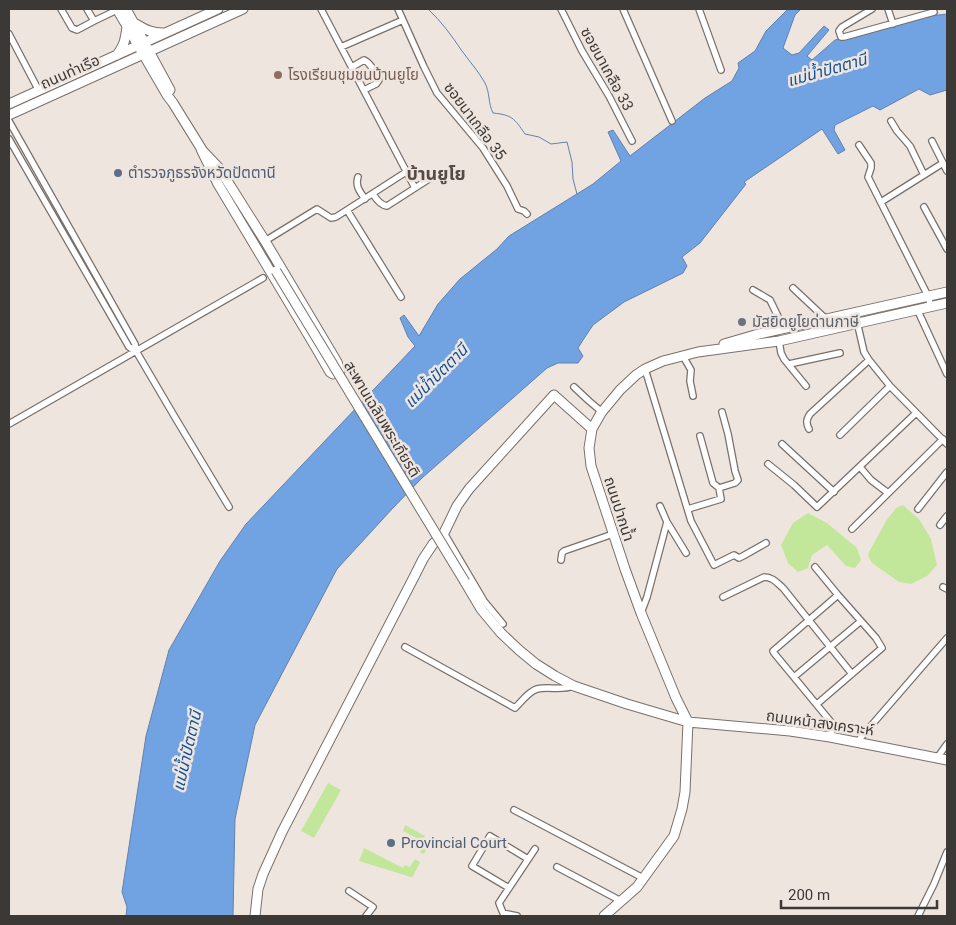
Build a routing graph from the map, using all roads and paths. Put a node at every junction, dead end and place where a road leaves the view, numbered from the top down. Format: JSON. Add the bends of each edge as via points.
{"nodes":[{"id":1,"x":62,"y":9,"type":"edge"},
{"id":2,"x":86,"y":9,"type":"edge"},
{"id":3,"x":120,"y":9,"type":"edge"},
{"id":4,"x":218,"y":9,"type":"edge"},
{"id":5,"x":243,"y":9,"type":"edge"},
{"id":6,"x":321,"y":9,"type":"edge"},
{"id":7,"x":398,"y":9,"type":"edge"},
{"id":8,"x":562,"y":9,"type":"edge"},
{"id":9,"x":623,"y":9,"type":"edge"},
{"id":10,"x":699,"y":9,"type":"edge"},
{"id":11,"x":872,"y":9,"type":"edge"},
{"id":12,"x":888,"y":9,"type":"edge"},
{"id":13,"x":934,"y":12,"type":"dead end"},
{"id":14,"x":403,"y":20,"type":"junction"},
{"id":15,"x":94,"y":21,"type":"junction"},
{"id":16,"x":131,"y":24,"type":"junction"},
{"id":17,"x":893,"y":24,"type":"junction"},
{"id":18,"x":163,"y":33,"type":"junction"},
{"id":19,"x":9,"y":34,"type":"edge"},
{"id":20,"x":170,"y":42,"type":"junction"},
{"id":21,"x":142,"y":44,"type":"junction"},
{"id":22,"x":341,"y":47,"type":"junction"},
{"id":23,"x":147,"y":53,"type":"junction"},
{"id":24,"x":117,"y":55,"type":"junction"},
{"id":25,"x":124,"y":63,"type":"junction"},
{"id":26,"x":352,"y":67,"type":"junction"},
{"id":27,"x":155,"y":68,"type":"junction"},
{"id":28,"x":721,"y":70,"type":"dead end"},
{"id":29,"x":364,"y":90,"type":"junction"},
{"id":30,"x":39,"y":91,"type":"junction"},
{"id":31,"x":9,"y":104,"type":"edge"},
{"id":32,"x":9,"y":115,"type":"edge"},
{"id":33,"x":891,"y":120,"type":"dead end"},
{"id":34,"x":9,"y":121,"type":"edge"},
{"id":35,"x":672,"y":121,"type":"dead end"},
{"id":36,"x":9,"y":140,"type":"edge"},
{"id":37,"x":632,"y":141,"type":"dead end"},
{"id":38,"x":932,"y":141,"type":"dead end"},
{"id":39,"x":859,"y":145,"type":"dead end"},
{"id":40,"x":202,"y":149,"type":"junction"},
{"id":41,"x":943,"y":163,"type":"junction"},
{"id":42,"x":947,"y":171,"type":"edge"},
{"id":43,"x":406,"y":172,"type":"junction"},
{"id":44,"x":924,"y":175,"type":"junction"},
{"id":45,"x":358,"y":177,"type":"dead end"},
{"id":46,"x":429,"y":179,"type":"dead end"},
{"id":47,"x":415,"y":188,"type":"junction"},
{"id":48,"x":373,"y":194,"type":"junction"},
{"id":49,"x":365,"y":199,"type":"junction"},
{"id":50,"x":881,"y":202,"type":"junction"},
{"id":51,"x":924,"y":208,"type":"dead end"},
{"id":52,"x":347,"y":210,"type":"junction"},
{"id":53,"x":527,"y":214,"type":"dead end"},
{"id":54,"x":265,"y":241,"type":"junction"},
{"id":55,"x":947,"y":249,"type":"edge"},
{"id":56,"x":263,"y":278,"type":"dead end"},
{"id":57,"x":793,"y":288,"type":"dead end"},
{"id":58,"x":753,"y":290,"type":"dead end"},
{"id":59,"x":947,"y":292,"type":"edge"},
{"id":60,"x":928,"y":296,"type":"junction"},
{"id":61,"x":401,"y":297,"type":"dead end"},
{"id":62,"x":947,"y":303,"type":"edge"},
{"id":63,"x":931,"y":306,"type":"junction"},
{"id":64,"x":917,"y":309,"type":"junction"},
{"id":65,"x":856,"y":318,"type":"junction"},
{"id":66,"x":827,"y":320,"type":"junction"},
{"id":67,"x":784,"y":329,"type":"junction"},
{"id":68,"x":779,"y":341,"type":"junction"},
{"id":69,"x":136,"y":351,"type":"junction"},
{"id":70,"x":698,"y":352,"type":"junction"},
{"id":71,"x":840,"y":353,"type":"dead end"},
{"id":72,"x":683,"y":356,"type":"junction"},
{"id":73,"x":868,"y":360,"type":"junction"},
{"id":74,"x":789,"y":364,"type":"junction"},
{"id":75,"x":645,"y":369,"type":"junction"},
{"id":76,"x":947,"y":374,"type":"edge"},
{"id":77,"x":806,"y":386,"type":"dead end"},
{"id":78,"x":890,"y":386,"type":"junction"},
{"id":79,"x":574,"y":387,"type":"dead end"},
{"id":80,"x":693,"y":396,"type":"dead end"},
{"id":81,"x":602,"y":412,"type":"junction"},
{"id":82,"x":722,"y":412,"type":"dead end"},
{"id":83,"x":916,"y":414,"type":"junction"},
{"id":84,"x":9,"y":424,"type":"edge"},
{"id":85,"x":809,"y":429,"type":"dead end"},
{"id":86,"x":592,"y":430,"type":"junction"},
{"id":87,"x":840,"y":435,"type":"dead end"},
{"id":88,"x":700,"y":436,"type":"dead end"},
{"id":89,"x":945,"y":442,"type":"edge"},
{"id":90,"x":782,"y":444,"type":"dead end"},
{"id":91,"x":768,"y":464,"type":"dead end"},
{"id":92,"x":860,"y":467,"type":"junction"},
{"id":93,"x":947,"y":472,"type":"edge"},
{"id":94,"x":719,"y":488,"type":"junction"},
{"id":95,"x":834,"y":492,"type":"junction"},
{"id":96,"x":888,"y":493,"type":"junction"},
{"id":97,"x":660,"y":506,"type":"dead end"},
{"id":98,"x":230,"y":507,"type":"dead end"},
{"id":99,"x":688,"y":509,"type":"junction"},
{"id":100,"x":918,"y":509,"type":"dead end"},
{"id":101,"x":947,"y":516,"type":"edge"},
{"id":102,"x":666,"y":522,"type":"junction"},
{"id":103,"x":940,"y":525,"type":"dead end"},
{"id":104,"x":852,"y":529,"type":"dead end"},
{"id":105,"x":444,"y":533,"type":"junction"},
{"id":106,"x":613,"y":534,"type":"junction"},
{"id":107,"x":766,"y":543,"type":"dead end"},
{"id":108,"x":686,"y":553,"type":"dead end"},
{"id":109,"x":561,"y":560,"type":"dead end"},
{"id":110,"x":815,"y":567,"type":"dead end"},
{"id":111,"x":838,"y":595,"type":"junction"},
{"id":112,"x":723,"y":597,"type":"dead end"},
{"id":113,"x":641,"y":613,"type":"junction"},
{"id":114,"x":808,"y":620,"type":"junction"},
{"id":115,"x":861,"y":621,"type":"junction"},
{"id":116,"x":503,"y":624,"type":"dead end"},
{"id":117,"x":947,"y":638,"type":"edge"},
{"id":118,"x":830,"y":646,"type":"junction"},
{"id":119,"x":404,"y":647,"type":"dead end"},
{"id":120,"x":852,"y":674,"type":"junction"},
{"id":121,"x":794,"y":677,"type":"junction"},
{"id":122,"x":574,"y":686,"type":"junction"},
{"id":123,"x":817,"y":704,"type":"junction"},
{"id":124,"x":688,"y":722,"type":"junction"},
{"id":125,"x":830,"y":737,"type":"junction"},
{"id":126,"x":858,"y":742,"type":"junction"},
{"id":127,"x":947,"y":744,"type":"edge"},
{"id":128,"x":937,"y":758,"type":"junction"},
{"id":129,"x":947,"y":760,"type":"edge"},
{"id":130,"x":514,"y":810,"type":"dead end"},
{"id":131,"x":535,"y":848,"type":"dead end"},
{"id":132,"x":947,"y":852,"type":"edge"},
{"id":133,"x":528,"y":859,"type":"junction"},
{"id":134,"x":945,"y":865,"type":"edge"},
{"id":135,"x":557,"y":868,"type":"dead end"},
{"id":136,"x":643,"y":878,"type":"junction"},
{"id":137,"x":509,"y":888,"type":"junction"},
{"id":138,"x":349,"y":891,"type":"dead end"},
{"id":139,"x":621,"y":901,"type":"junction"},
{"id":140,"x":255,"y":916,"type":"edge"},
{"id":141,"x":366,"y":916,"type":"edge"},
{"id":142,"x":517,"y":916,"type":"edge"},
{"id":143,"x":604,"y":916,"type":"edge"},
{"id":144,"x":918,"y":916,"type":"edge"}],
"edges":[{"from":1,"to":15,"type":"street","via":[[74,29]]},
{"from":2,"to":15,"type":"street"},
{"from":3,"to":15,"type":"street"},
{"from":3,"to":16,"type":"street"},
{"from":4,"to":18,"type":"street","name":"ถนนท่าเรือ"},
{"from":5,"to":20,"type":"street","name":"ถนนท่าเรือ"},
{"from":6,"to":22,"type":"street"},
{"from":7,"to":14,"type":"street","name":"ซอยนาเกลือ 35"},
{"from":8,"to":37,"type":"street","name":"ซอยนาเกลือ 33"},
{"from":9,"to":35,"type":"street"},
{"from":10,"to":28,"type":"street"},
{"from":11,"to":17,"type":"street","via":[[842,27],[839,31],[841,37]]},
{"from":12,"to":17,"type":"street"},
{"from":13,"to":17,"type":"street"},
{"from":14,"to":22,"type":"street"},
{"from":14,"to":53,"type":"street","name":"ซอยนาเกลือ 35","via":[[437,93],[483,148],[518,209]]},
{"from":16,"to":18,"type":"street","via":[[153,33]]},
{"from":16,"to":21,"type":"street"},
{"from":16,"to":24,"type":"street","via":[[124,46]]},
{"from":18,"to":21,"type":"street","name":"ถนนท่าเรือ"},
{"from":19,"to":30,"type":"street"},
{"from":20,"to":23,"type":"street","name":"ถนนท่าเรือ"},
{"from":20,"to":27,"type":"street"},
{"from":21,"to":23,"type":"street"},
{"from":21,"to":24,"type":"street","name":"ถนนท่าเรือ"},
{"from":22,"to":26,"type":"street"},
{"from":23,"to":25,"type":"street","name":"ถนนท่าเรือ"},
{"from":23,"to":27,"type":"street"},
{"from":24,"to":30,"type":"street","name":"ถนนท่าเรือ"},
{"from":25,"to":27,"type":"street"},
{"from":25,"to":32,"type":"street","name":"ถนนท่าเรือ"},
{"from":26,"to":29,"type":"street"},
{"from":26,"to":29,"type":"street","via":[[365,60],[378,80]]},
{"from":27,"to":40,"type":"street"},
{"from":29,"to":43,"type":"street"},
{"from":30,"to":31,"type":"street","name":"ถนนท่าเรือ"},
{"from":33,"to":44,"type":"street","via":[[910,146]]},
{"from":34,"to":69,"type":"street","via":[[135,344]]},
{"from":36,"to":69,"type":"street","via":[[129,347]]},
{"from":38,"to":41,"type":"street"},
{"from":39,"to":50,"type":"street","via":[[871,163],[868,177]]},
{"from":40,"to":54,"type":"street","via":[[219,168]]},
{"from":40,"to":54,"type":"street","via":[[218,184],[271,274],[330,372],[336,374],[340,371],[337,362]]},
{"from":40,"to":122,"type":"street","name":"สะพานเฉลิมพระเกียรติ","bridge":true,"via":[[481,609],[519,650]]},
{"from":41,"to":42,"type":"street"},
{"from":41,"to":44,"type":"street"},
{"from":43,"to":47,"type":"street"},
{"from":43,"to":48,"type":"street"},
{"from":44,"to":50,"type":"street"},
{"from":45,"to":49,"type":"street","via":[[357,186]]},
{"from":46,"to":47,"type":"street"},
{"from":47,"to":48,"type":"street","via":[[387,206]]},
{"from":48,"to":49,"type":"street"},
{"from":49,"to":52,"type":"street"},
{"from":50,"to":60,"type":"street"},
{"from":51,"to":55,"type":"street"},
{"from":52,"to":54,"type":"street","via":[[333,218],[317,209]]},
{"from":52,"to":61,"type":"street"},
{"from":56,"to":69,"type":"street"},
{"from":57,"to":66,"type":"street"},
{"from":58,"to":67,"type":"street","via":[[770,300]]},
{"from":59,"to":60,"type":"street","name":"ถนนปากน้ำ"},
{"from":60,"to":63,"type":"street"},
{"from":60,"to":65,"type":"street","name":"ถนนปากน้ำ"},
{"from":62,"to":63,"type":"street","name":"ถนนปากน้ำ"},
{"from":63,"to":64,"type":"street","name":"ถนนปากน้ำ"},
{"from":64,"to":65,"type":"street","name":"ถนนปากน้ำ"},
{"from":64,"to":76,"type":"street"},
{"from":65,"to":66,"type":"street","name":"ถนนปากน้ำ"},
{"from":65,"to":68,"type":"street","name":"ถนนปากน้ำ"},
{"from":65,"to":73,"type":"street"},
{"from":66,"to":67,"type":"street","name":"ถนนปากน้ำ"},
{"from":67,"to":70,"type":"street","name":"ถนนปากน้ำ"},
{"from":68,"to":70,"type":"street","name":"ถนนปากน้ำ"},
{"from":68,"to":74,"type":"street","via":[[781,353]]},
{"from":69,"to":84,"type":"street"},
{"from":69,"to":98,"type":"street"},
{"from":70,"to":72,"type":"street","name":"ถนนปากน้ำ"},
{"from":71,"to":74,"type":"street"},
{"from":72,"to":75,"type":"street","name":"ถนนปากน้ำ"},
{"from":72,"to":80,"type":"street","via":[[690,370]]},
{"from":73,"to":78,"type":"street"},
{"from":73,"to":85,"type":"street","via":[[810,414],[806,423]]},
{"from":74,"to":77,"type":"street"},
{"from":75,"to":81,"type":"street","name":"ถนนปากน้ำ","via":[[620,390]]},
{"from":75,"to":99,"type":"street"},
{"from":78,"to":83,"type":"street"},
{"from":78,"to":87,"type":"street"},
{"from":79,"to":81,"type":"street"},
{"from":81,"to":86,"type":"street","name":"ถนนปากน้ำ"},
{"from":82,"to":94,"type":"street","via":[[738,480]]},
{"from":83,"to":89,"type":"street"},
{"from":83,"to":92,"type":"street"},
{"from":86,"to":105,"type":"street","via":[[554,395],[469,489]]},
{"from":86,"to":106,"type":"street","name":"ถนนปากน้ำ","via":[[591,466]]},
{"from":88,"to":94,"type":"street","via":[[713,483]]},
{"from":89,"to":96,"type":"street"},
{"from":90,"to":95,"type":"street"},
{"from":91,"to":95,"type":"street","via":[[815,507]]},
{"from":92,"to":95,"type":"street"},
{"from":92,"to":96,"type":"street"},
{"from":93,"to":100,"type":"street"},
{"from":94,"to":99,"type":"street","via":[[721,499]]},
{"from":96,"to":104,"type":"street"},
{"from":97,"to":102,"type":"street"},
{"from":99,"to":107,"type":"street","via":[[714,565],[734,555],[738,558],[743,556]]},
{"from":101,"to":103,"type":"street"},
{"from":102,"to":108,"type":"street"},
{"from":102,"to":113,"type":"street"},
{"from":105,"to":116,"type":"street","via":[[484,601]]},
{"from":105,"to":140,"type":"street","via":[[414,574],[284,828],[258,889]]},
{"from":106,"to":109,"type":"street","via":[[564,550]]},
{"from":106,"to":113,"type":"street","name":"ถนนปากน้ำ"},
{"from":110,"to":111,"type":"street"},
{"from":111,"to":114,"type":"street"},
{"from":111,"to":115,"type":"street"},
{"from":112,"to":114,"type":"street","via":[[769,577],[783,588]]},
{"from":113,"to":124,"type":"street","name":"ถนนปากน้ำ"},
{"from":114,"to":118,"type":"street"},
{"from":114,"to":121,"type":"street","via":[[774,650]]},
{"from":115,"to":118,"type":"street"},
{"from":115,"to":120,"type":"street","via":[[882,648]]},
{"from":117,"to":126,"type":"street"},
{"from":118,"to":120,"type":"street"},
{"from":118,"to":121,"type":"street"},
{"from":119,"to":122,"type":"street","via":[[515,708],[532,691]]},
{"from":120,"to":123,"type":"street"},
{"from":121,"to":123,"type":"street"},
{"from":122,"to":124,"type":"street","name":"ถนนหน้าสงเคราะห์"},
{"from":123,"to":125,"type":"street","via":[[831,722]]},
{"from":124,"to":125,"type":"street","name":"ถนนหน้าสงเคราะห์"},
{"from":124,"to":136,"type":"street","via":[[682,809],[674,836]]},
{"from":125,"to":126,"type":"street","name":"ถนนหน้าสงเคราะห์"},
{"from":126,"to":128,"type":"street","name":"ถนนหน้าสงเคราะห์"},
{"from":127,"to":128,"type":"street"},
{"from":128,"to":129,"type":"street","name":"ถนนหน้าสงเคราะห์"},
{"from":130,"to":136,"type":"street"},
{"from":131,"to":133,"type":"street"},
{"from":132,"to":134,"type":"street"},
{"from":133,"to":137,"type":"street"},
{"from":133,"to":137,"type":"street","via":[[490,836],[472,866]]},
{"from":134,"to":144,"type":"street"},
{"from":135,"to":139,"type":"street"},
{"from":136,"to":139,"type":"street"},
{"from":137,"to":142,"type":"street","via":[[499,903],[504,913]]},
{"from":138,"to":141,"type":"street","via":[[373,907]]},
{"from":139,"to":143,"type":"street"}]}
